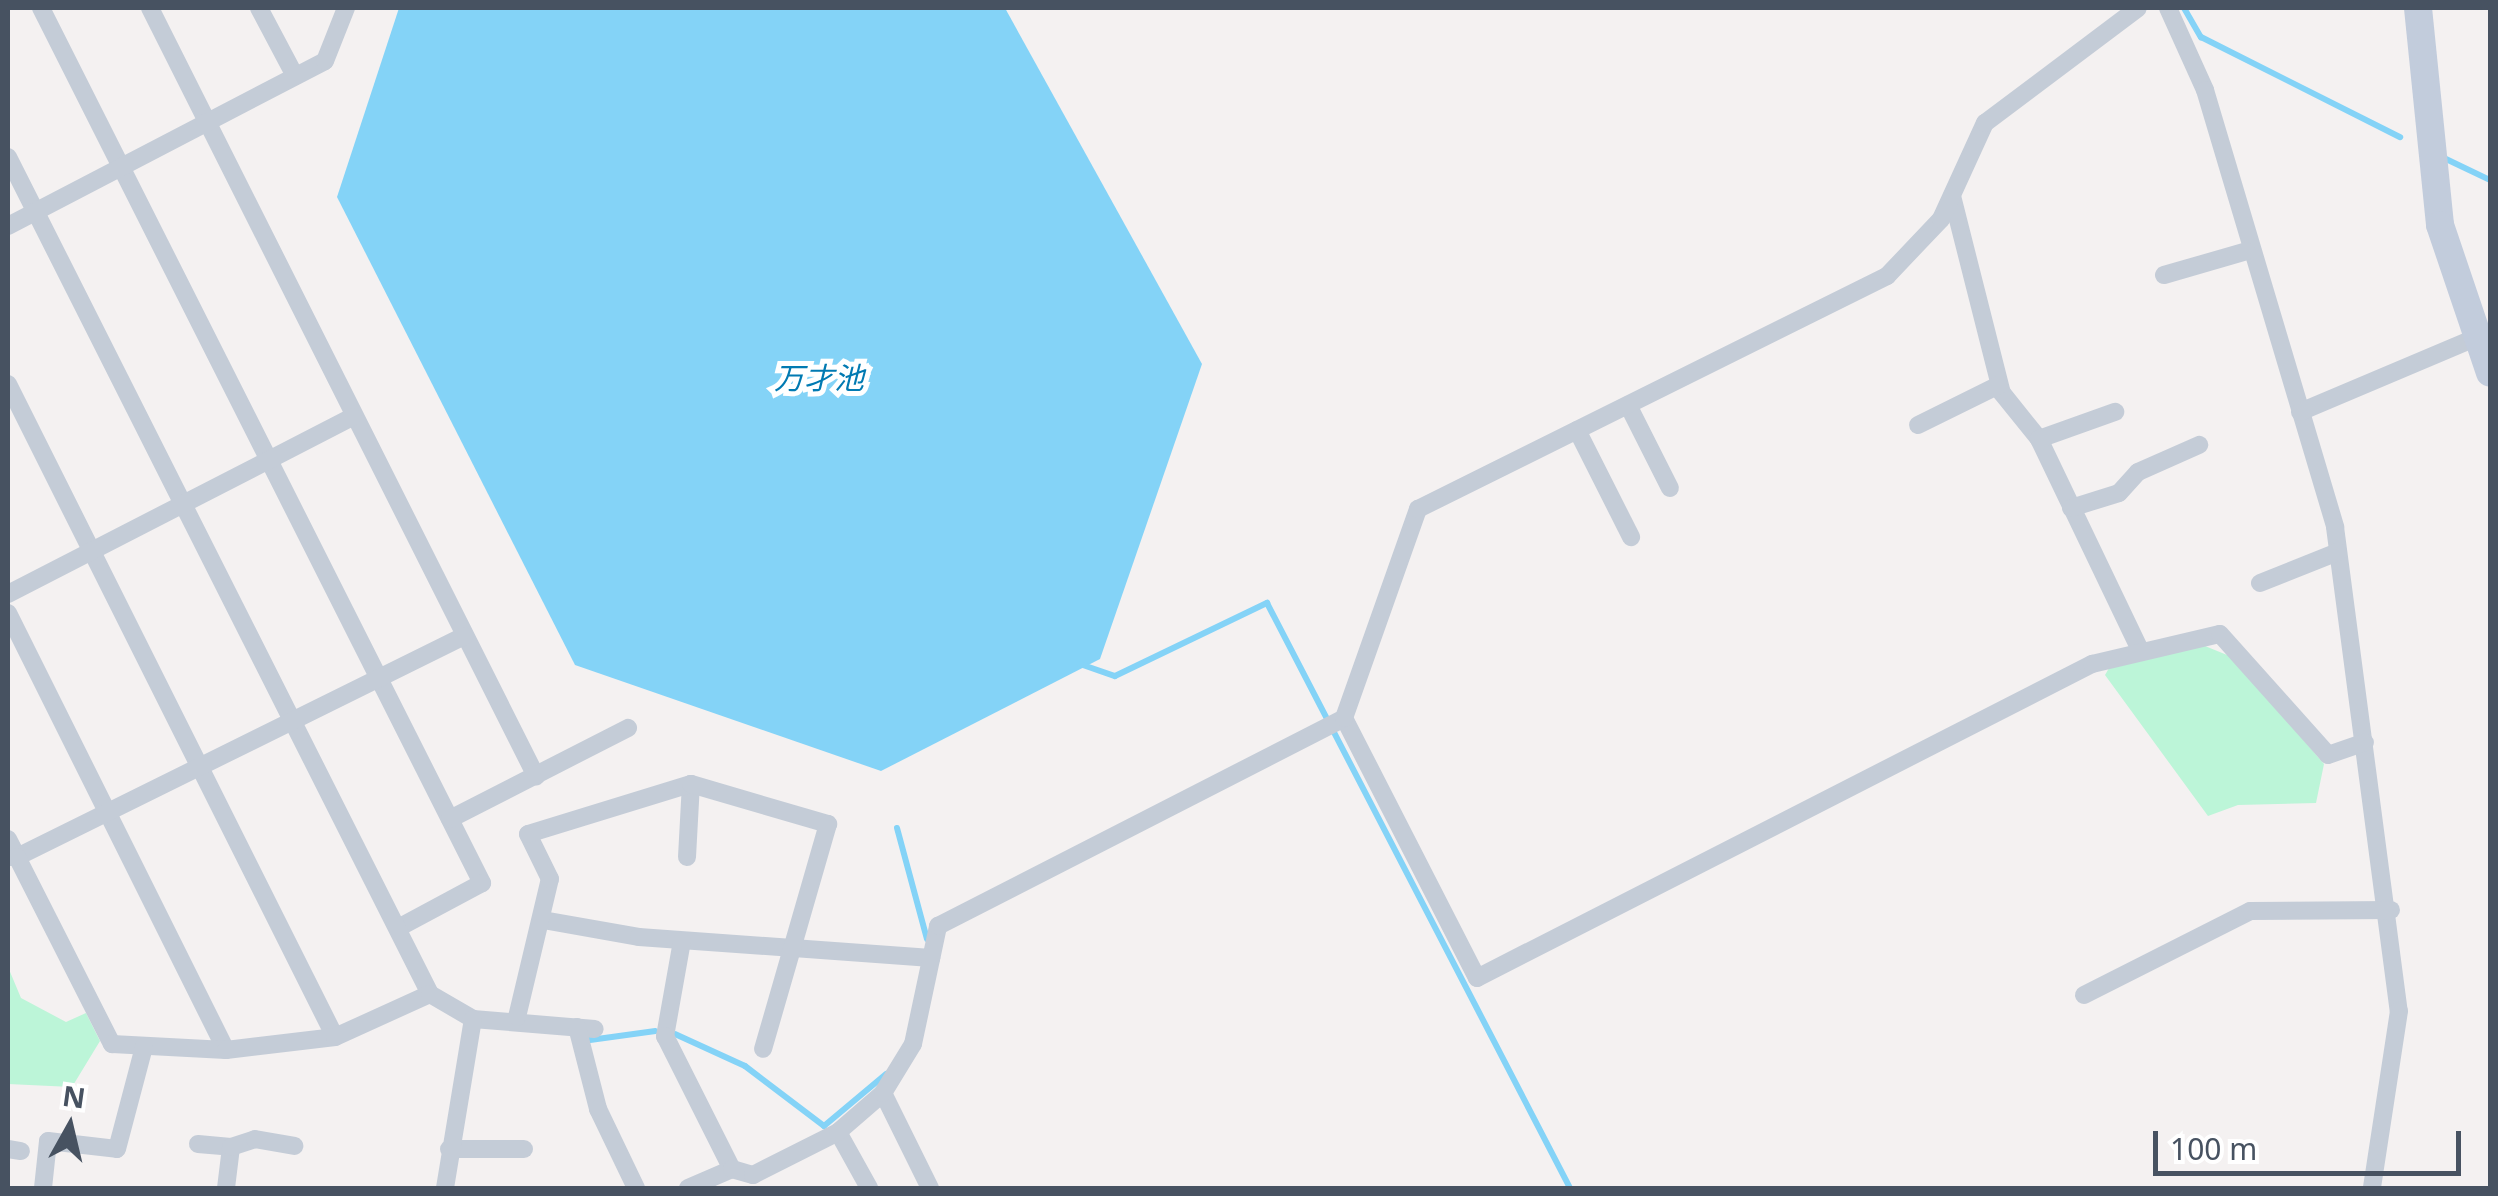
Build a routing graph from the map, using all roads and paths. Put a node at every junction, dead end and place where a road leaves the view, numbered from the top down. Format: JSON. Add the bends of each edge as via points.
{"nodes":[{"id":1,"x":41,"y":8,"type":"edge"},
{"id":2,"x":150,"y":8,"type":"edge"},
{"id":3,"x":259,"y":8,"type":"edge"},
{"id":4,"x":346,"y":8,"type":"edge"},
{"id":5,"x":2138,"y":8,"type":"edge"},
{"id":6,"x":2168,"y":8,"type":"edge"},
{"id":7,"x":2418,"y":8,"type":"edge"},
{"id":8,"x":295,"y":76,"type":"junction"},
{"id":9,"x":207,"y":120,"type":"junction"},
{"id":10,"x":8,"y":158,"type":"edge"},
{"id":11,"x":120,"y":167,"type":"junction"},
{"id":12,"x":1952,"y":196,"type":"junction"},
{"id":13,"x":36,"y":212,"type":"junction"},
{"id":14,"x":8,"y":226,"type":"edge"},
{"id":15,"x":2247,"y":251,"type":"junction"},
{"id":16,"x":2164,"y":274,"type":"dead end"},
{"id":17,"x":2475,"y":338,"type":"junction"},
{"id":18,"x":2490,"y":374,"type":"edge"},
{"id":19,"x":8,"y":384,"type":"edge"},
{"id":20,"x":2000,"y":385,"type":"junction"},
{"id":21,"x":1628,"y":404,"type":"junction"},
{"id":22,"x":2115,"y":412,"type":"dead end"},
{"id":23,"x":2300,"y":412,"type":"junction"},
{"id":24,"x":352,"y":417,"type":"junction"},
{"id":25,"x":1918,"y":426,"type":"dead end"},
{"id":26,"x":1577,"y":430,"type":"junction"},
{"id":27,"x":2039,"y":438,"type":"junction"},
{"id":28,"x":2199,"y":445,"type":"dead end"},
{"id":29,"x":268,"y":462,"type":"junction"},
{"id":30,"x":1670,"y":488,"type":"dead end"},
{"id":31,"x":184,"y":504,"type":"junction"},
{"id":32,"x":2071,"y":508,"type":"junction"},
{"id":33,"x":1631,"y":537,"type":"dead end"},
{"id":34,"x":91,"y":552,"type":"junction"},
{"id":35,"x":2338,"y":552,"type":"junction"},
{"id":36,"x":2260,"y":583,"type":"dead end"},
{"id":37,"x":8,"y":594,"type":"edge"},
{"id":38,"x":8,"y":613,"type":"edge"},
{"id":39,"x":464,"y":636,"type":"junction"},
{"id":40,"x":2140,"y":652,"type":"junction"},
{"id":41,"x":378,"y":678,"type":"junction"},
{"id":42,"x":1344,"y":718,"type":"junction"},
{"id":43,"x":293,"y":722,"type":"junction"},
{"id":44,"x":628,"y":728,"type":"dead end"},
{"id":45,"x":2365,"y":742,"type":"junction"},
{"id":46,"x":197,"y":770,"type":"junction"},
{"id":47,"x":536,"y":776,"type":"junction"},
{"id":48,"x":691,"y":784,"type":"junction"},
{"id":49,"x":108,"y":816,"type":"junction"},
{"id":50,"x":450,"y":819,"type":"junction"},
{"id":51,"x":8,"y":839,"type":"edge"},
{"id":52,"x":12,"y":857,"type":"edge"},
{"id":53,"x":687,"y":857,"type":"dead end"},
{"id":54,"x":2391,"y":910,"type":"junction"},
{"id":55,"x":543,"y":920,"type":"junction"},
{"id":56,"x":398,"y":928,"type":"junction"},
{"id":57,"x":682,"y":940,"type":"junction"},
{"id":58,"x":793,"y":948,"type":"junction"},
{"id":59,"x":931,"y":958,"type":"junction"},
{"id":60,"x":430,"y":994,"type":"junction"},
{"id":61,"x":2084,"y":996,"type":"dead end"},
{"id":62,"x":517,"y":1017,"type":"junction"},
{"id":63,"x":473,"y":1018,"type":"junction"},
{"id":64,"x":334,"y":1037,"type":"junction"},
{"id":65,"x":144,"y":1047,"type":"junction"},
{"id":66,"x":763,"y":1049,"type":"dead end"},
{"id":67,"x":226,"y":1050,"type":"junction"},
{"id":68,"x":689,"y":1084,"type":"junction"},
{"id":69,"x":672,"y":1092,"type":"dead end"},
{"id":70,"x":883,"y":1093,"type":"junction"},
{"id":71,"x":598,"y":1109,"type":"junction"},
{"id":72,"x":580,"y":1117,"type":"dead end"},
{"id":73,"x":838,"y":1132,"type":"junction"},
{"id":74,"x":198,"y":1144,"type":"dead end"},
{"id":75,"x":294,"y":1146,"type":"dead end"},
{"id":76,"x":231,"y":1147,"type":"junction"},
{"id":77,"x":524,"y":1148,"type":"dead end"},
{"id":78,"x":449,"y":1149,"type":"junction"},
{"id":79,"x":732,"y":1169,"type":"junction"},
{"id":80,"x":756,"y":1182,"type":"edge"},
{"id":81,"x":42,"y":1188,"type":"edge"},
{"id":82,"x":226,"y":1188,"type":"edge"},
{"id":83,"x":444,"y":1188,"type":"edge"},
{"id":84,"x":636,"y":1188,"type":"edge"},
{"id":85,"x":688,"y":1188,"type":"edge"},
{"id":86,"x":869,"y":1188,"type":"edge"},
{"id":87,"x":930,"y":1188,"type":"edge"},
{"id":88,"x":2372,"y":1188,"type":"edge"}],
"edges":[{"from":1,"to":11,"type":"street"},
{"from":2,"to":9,"type":"street"},
{"from":3,"to":8,"type":"street"},
{"from":4,"to":8,"type":"street","via":[[325,61]]},
{"from":5,"to":12,"type":"street","via":[[1985,123]]},
{"from":6,"to":15,"type":"street","via":[[2205,90]]},
{"from":7,"to":17,"type":"main road","via":[[2428,160]]},
{"from":8,"to":9,"type":"street"},
{"from":9,"to":11,"type":"street"},
{"from":9,"to":24,"type":"street"},
{"from":10,"to":13,"type":"street"},
{"from":11,"to":13,"type":"street"},
{"from":11,"to":29,"type":"street"},
{"from":12,"to":20,"type":"street"},
{"from":12,"to":21,"type":"street","via":[[1916,252],[1887,276]]},
{"from":13,"to":14,"type":"street"},
{"from":13,"to":31,"type":"street"},
{"from":15,"to":16,"type":"street"},
{"from":15,"to":23,"type":"street"},
{"from":17,"to":18,"type":"main road"},
{"from":17,"to":23,"type":"street"},
{"from":19,"to":34,"type":"street"},
{"from":20,"to":25,"type":"street"},
{"from":20,"to":27,"type":"street"},
{"from":21,"to":26,"type":"street"},
{"from":21,"to":30,"type":"street"},
{"from":22,"to":27,"type":"street"},
{"from":23,"to":35,"type":"street"},
{"from":24,"to":29,"type":"street"},
{"from":24,"to":39,"type":"street"},
{"from":26,"to":33,"type":"street"},
{"from":26,"to":42,"type":"street","via":[[1418,509]]},
{"from":27,"to":32,"type":"street"},
{"from":28,"to":32,"type":"street","via":[[2138,472],[2119,493]]},
{"from":29,"to":31,"type":"street"},
{"from":29,"to":41,"type":"street"},
{"from":31,"to":34,"type":"street"},
{"from":31,"to":43,"type":"street"},
{"from":32,"to":40,"type":"street"},
{"from":34,"to":37,"type":"street"},
{"from":34,"to":46,"type":"street"},
{"from":35,"to":36,"type":"street"},
{"from":35,"to":45,"type":"street"},
{"from":38,"to":49,"type":"street"},
{"from":39,"to":41,"type":"street"},
{"from":39,"to":47,"type":"street"},
{"from":40,"to":42,"type":"street","via":[[2092,664],[1478,978]]},
{"from":40,"to":45,"type":"street","via":[[2220,634],[2328,755]]},
{"from":41,"to":43,"type":"street"},
{"from":41,"to":50,"type":"street"},
{"from":42,"to":59,"type":"street","via":[[938,926]]},
{"from":43,"to":46,"type":"street"},
{"from":43,"to":56,"type":"street"},
{"from":44,"to":47,"type":"street"},
{"from":45,"to":54,"type":"street"},
{"from":46,"to":49,"type":"street"},
{"from":46,"to":64,"type":"street"},
{"from":47,"to":50,"type":"street"},
{"from":48,"to":53,"type":"street"},
{"from":48,"to":55,"type":"street","via":[[528,834],[550,879]]},
{"from":48,"to":58,"type":"street","via":[[828,824]]},
{"from":49,"to":52,"type":"street"},
{"from":49,"to":67,"type":"street"},
{"from":50,"to":56,"type":"street","via":[[482,883]]},
{"from":51,"to":52,"type":"street"},
{"from":52,"to":65,"type":"street","via":[[112,1044]]},
{"from":54,"to":61,"type":"street","via":[[2250,911]]},
{"from":54,"to":88,"type":"street","via":[[2400,1011]]},
{"from":55,"to":57,"type":"street"},
{"from":55,"to":62,"type":"street"},
{"from":56,"to":60,"type":"street"},
{"from":57,"to":58,"type":"street"},
{"from":57,"to":68,"type":"street","via":[[665,1036]]},
{"from":58,"to":59,"type":"street"},
{"from":58,"to":66,"type":"street","via":[[765,1009]]},
{"from":59,"to":70,"type":"street","via":[[913,1044]]},
{"from":60,"to":63,"type":"street"},
{"from":60,"to":64,"type":"street"},
{"from":62,"to":63,"type":"street"},
{"from":62,"to":71,"type":"street","via":[[586,1028]]},
{"from":63,"to":78,"type":"street"},
{"from":64,"to":67,"type":"street"},
{"from":65,"to":67,"type":"street"},
{"from":65,"to":81,"type":"street","via":[[117,1148],[48,1142]]},
{"from":68,"to":69,"type":"street"},
{"from":68,"to":79,"type":"street"},
{"from":70,"to":73,"type":"street"},
{"from":70,"to":87,"type":"street"},
{"from":71,"to":72,"type":"street"},
{"from":71,"to":84,"type":"street"},
{"from":73,"to":80,"type":"street"},
{"from":73,"to":86,"type":"street"},
{"from":74,"to":76,"type":"street"},
{"from":75,"to":76,"type":"street","via":[[255,1139]]},
{"from":76,"to":82,"type":"street"},
{"from":77,"to":78,"type":"street"},
{"from":78,"to":83,"type":"street"},
{"from":79,"to":80,"type":"street"},
{"from":79,"to":85,"type":"street"}]}
